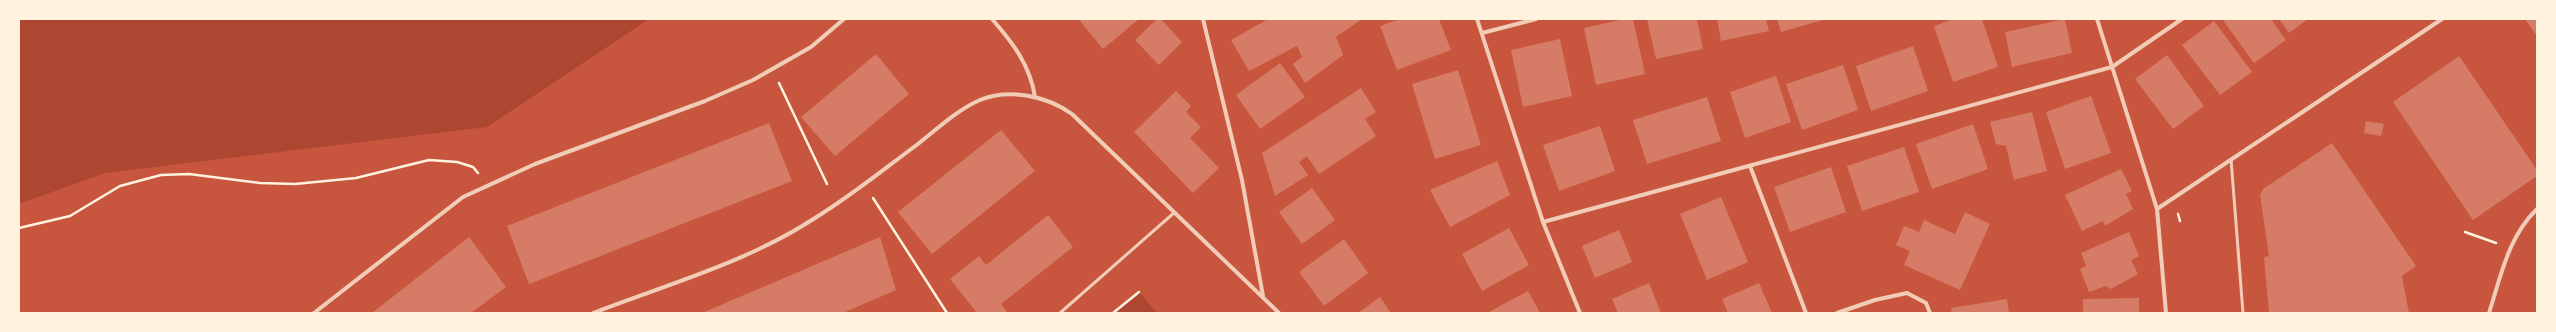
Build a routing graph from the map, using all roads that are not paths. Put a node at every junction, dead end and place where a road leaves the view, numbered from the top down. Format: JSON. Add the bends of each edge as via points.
{"nodes":[{"id":1,"x":844,"y":19,"type":"edge"},
{"id":2,"x":992,"y":19,"type":"edge"},
{"id":3,"x":1203,"y":19,"type":"edge"},
{"id":4,"x":1478,"y":19,"type":"edge"},
{"id":5,"x":1536,"y":19,"type":"edge"},
{"id":6,"x":2097,"y":19,"type":"edge"},
{"id":7,"x":2182,"y":19,"type":"edge"},
{"id":8,"x":2442,"y":19,"type":"edge"},
{"id":9,"x":1482,"y":33,"type":"junction"},
{"id":10,"x":2112,"y":67,"type":"junction"},
{"id":11,"x":1035,"y":97,"type":"junction"},
{"id":12,"x":2231,"y":159,"type":"junction"},
{"id":13,"x":1750,"y":166,"type":"junction"},
{"id":14,"x":2157,"y":209,"type":"junction"},
{"id":15,"x":2537,"y":209,"type":"edge"},
{"id":16,"x":1175,"y":212,"type":"junction"},
{"id":17,"x":1542,"y":222,"type":"junction"},
{"id":18,"x":1263,"y":296,"type":"junction"},
{"id":19,"x":314,"y":313,"type":"edge"},
{"id":20,"x":593,"y":313,"type":"edge"},
{"id":21,"x":1060,"y":313,"type":"edge"},
{"id":22,"x":1279,"y":313,"type":"edge"},
{"id":23,"x":1580,"y":313,"type":"edge"},
{"id":24,"x":1806,"y":313,"type":"edge"},
{"id":25,"x":1837,"y":313,"type":"edge"},
{"id":26,"x":1930,"y":313,"type":"edge"},
{"id":27,"x":2166,"y":313,"type":"edge"},
{"id":28,"x":2243,"y":313,"type":"edge"},
{"id":29,"x":2489,"y":313,"type":"edge"}],
"edges":[{"from":1,"to":19,"type":"street","via":[[811,46],[773,70],[705,101],[535,164],[462,197]]},
{"from":2,"to":11,"type":"street","via":[[1018,49],[1028,71]]},
{"from":3,"to":18,"type":"street","via":[[1242,180]]},
{"from":4,"to":9,"type":"street"},
{"from":5,"to":9,"type":"street"},
{"from":6,"to":10,"type":"street"},
{"from":7,"to":10,"type":"street"},
{"from":8,"to":12,"type":"street"},
{"from":9,"to":17,"type":"street"},
{"from":10,"to":13,"type":"street"},
{"from":10,"to":14,"type":"street"},
{"from":11,"to":16,"type":"street","via":[[1061,106],[1072,114]]},
{"from":11,"to":20,"type":"street","via":[[1002,96],[980,101],[790,234],[691,278]]},
{"from":12,"to":14,"type":"street"},
{"from":12,"to":28,"type":"lane"},
{"from":13,"to":17,"type":"street"},
{"from":13,"to":24,"type":"street"},
{"from":14,"to":27,"type":"street"},
{"from":15,"to":29,"type":"street","via":[[2524,222],[2510,248]]},
{"from":16,"to":18,"type":"street"},
{"from":16,"to":21,"type":"lane"},
{"from":17,"to":23,"type":"street"},
{"from":18,"to":22,"type":"street"},
{"from":25,"to":26,"type":"street","via":[[1875,300],[1907,293],[1926,304]]}]}
